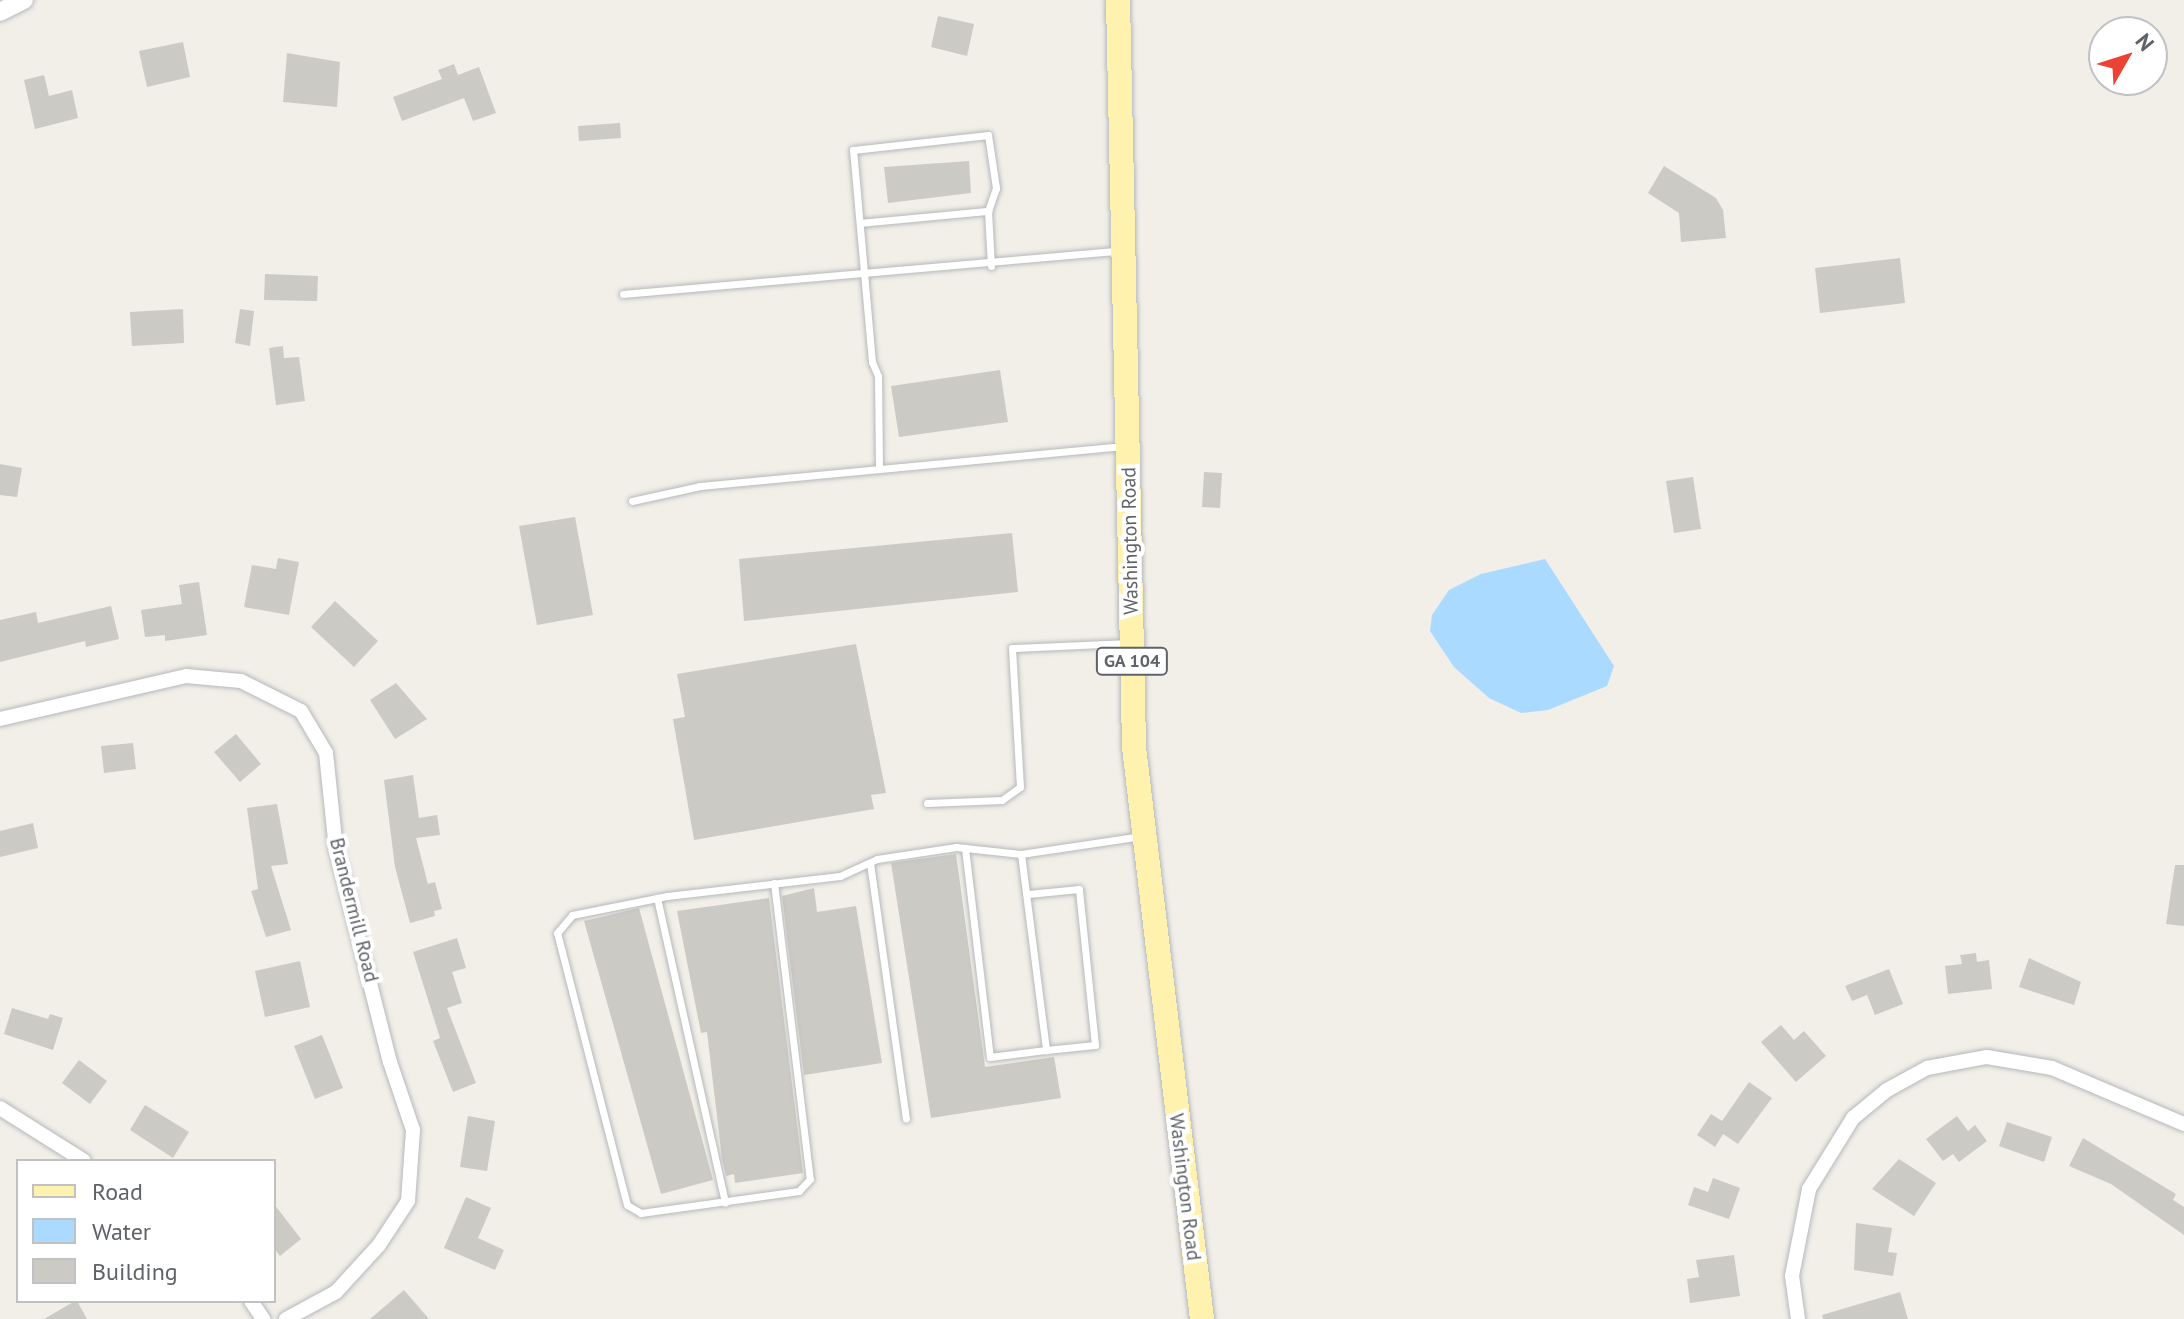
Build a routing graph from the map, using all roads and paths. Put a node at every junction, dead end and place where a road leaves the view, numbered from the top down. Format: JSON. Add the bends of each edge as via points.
{"nodes":[{"id":1,"x":24,"y":0,"type":"edge"},
{"id":2,"x":1118,"y":0,"type":"edge"},
{"id":3,"x":0,"y":12,"type":"edge"},
{"id":4,"x":988,"y":211,"type":"junction"},
{"id":5,"x":860,"y":223,"type":"junction"},
{"id":6,"x":1123,"y":251,"type":"junction"},
{"id":7,"x":991,"y":266,"type":"junction"},
{"id":8,"x":865,"y":277,"type":"junction"},
{"id":9,"x":623,"y":294,"type":"dead end"},
{"id":10,"x":1128,"y":446,"type":"junction"},
{"id":11,"x":879,"y":468,"type":"junction"},
{"id":12,"x":632,"y":501,"type":"dead end"},
{"id":13,"x":1132,"y":642,"type":"junction"},
{"id":14,"x":0,"y":719,"type":"edge"},
{"id":15,"x":927,"y":803,"type":"dead end"},
{"id":16,"x":1144,"y":836,"type":"junction"},
{"id":17,"x":965,"y":848,"type":"junction"},
{"id":18,"x":1021,"y":854,"type":"junction"},
{"id":19,"x":870,"y":863,"type":"junction"},
{"id":20,"x":774,"y":883,"type":"junction"},
{"id":21,"x":1028,"y":894,"type":"junction"},
{"id":22,"x":657,"y":898,"type":"junction"},
{"id":23,"x":1046,"y":1050,"type":"junction"},
{"id":24,"x":0,"y":1108,"type":"edge"},
{"id":25,"x":906,"y":1118,"type":"dead end"},
{"id":26,"x":2184,"y":1124,"type":"edge"},
{"id":27,"x":81,"y":1159,"type":"edge"},
{"id":28,"x":725,"y":1202,"type":"junction"},
{"id":29,"x":286,"y":1319,"type":"edge"},
{"id":30,"x":1202,"y":1319,"type":"edge"},
{"id":31,"x":1798,"y":1319,"type":"edge"}],
"edges":[{"from":1,"to":3,"type":"street"},
{"from":2,"to":6,"type":"main road","name":"Washington Road","number":"GA 104"},
{"from":4,"to":5,"type":"lane"},
{"from":4,"to":5,"type":"lane","via":[[996,188],[988,135],[853,150]]},
{"from":4,"to":7,"type":"lane"},
{"from":5,"to":8,"type":"lane"},
{"from":6,"to":7,"type":"lane"},
{"from":6,"to":10,"type":"main road","name":"Washington Road","number":"GA 104"},
{"from":7,"to":8,"type":"lane"},
{"from":8,"to":9,"type":"lane"},
{"from":8,"to":11,"type":"lane","via":[[872,362],[878,376]]},
{"from":10,"to":11,"type":"lane"},
{"from":10,"to":13,"type":"main road","name":"Washington Road","number":"GA 104"},
{"from":11,"to":12,"type":"lane","via":[[700,486]]},
{"from":13,"to":15,"type":"lane","via":[[1012,648],[1020,787],[1002,800]]},
{"from":13,"to":16,"type":"main road","name":"Washington Road","number":"GA 104","via":[[1134,747]]},
{"from":14,"to":29,"type":"street","name":"Brandermill Road","via":[[186,676],[241,681],[301,711],[326,753],[336,849],[390,1062],[413,1130],[408,1201],[379,1245],[336,1292]]},
{"from":16,"to":18,"type":"lane"},
{"from":16,"to":30,"type":"main road","name":"Washington Road","number":"GA 104"},
{"from":17,"to":18,"type":"lane"},
{"from":17,"to":19,"type":"lane"},
{"from":17,"to":23,"type":"lane","via":[[990,1057]]},
{"from":18,"to":21,"type":"lane"},
{"from":19,"to":20,"type":"lane","via":[[840,876]]},
{"from":19,"to":25,"type":"lane"},
{"from":20,"to":22,"type":"lane"},
{"from":20,"to":28,"type":"lane","via":[[810,1179],[799,1191]]},
{"from":21,"to":23,"type":"lane"},
{"from":21,"to":23,"type":"lane","via":[[1079,889],[1095,1045]]},
{"from":22,"to":28,"type":"lane"},
{"from":22,"to":28,"type":"lane","via":[[572,915],[557,933],[627,1205],[641,1213]]},
{"from":24,"to":27,"type":"street"},
{"from":26,"to":31,"type":"street","via":[[2052,1068],[1987,1057],[1927,1068],[1887,1090],[1853,1118],[1809,1189],[1792,1276]]}]}
